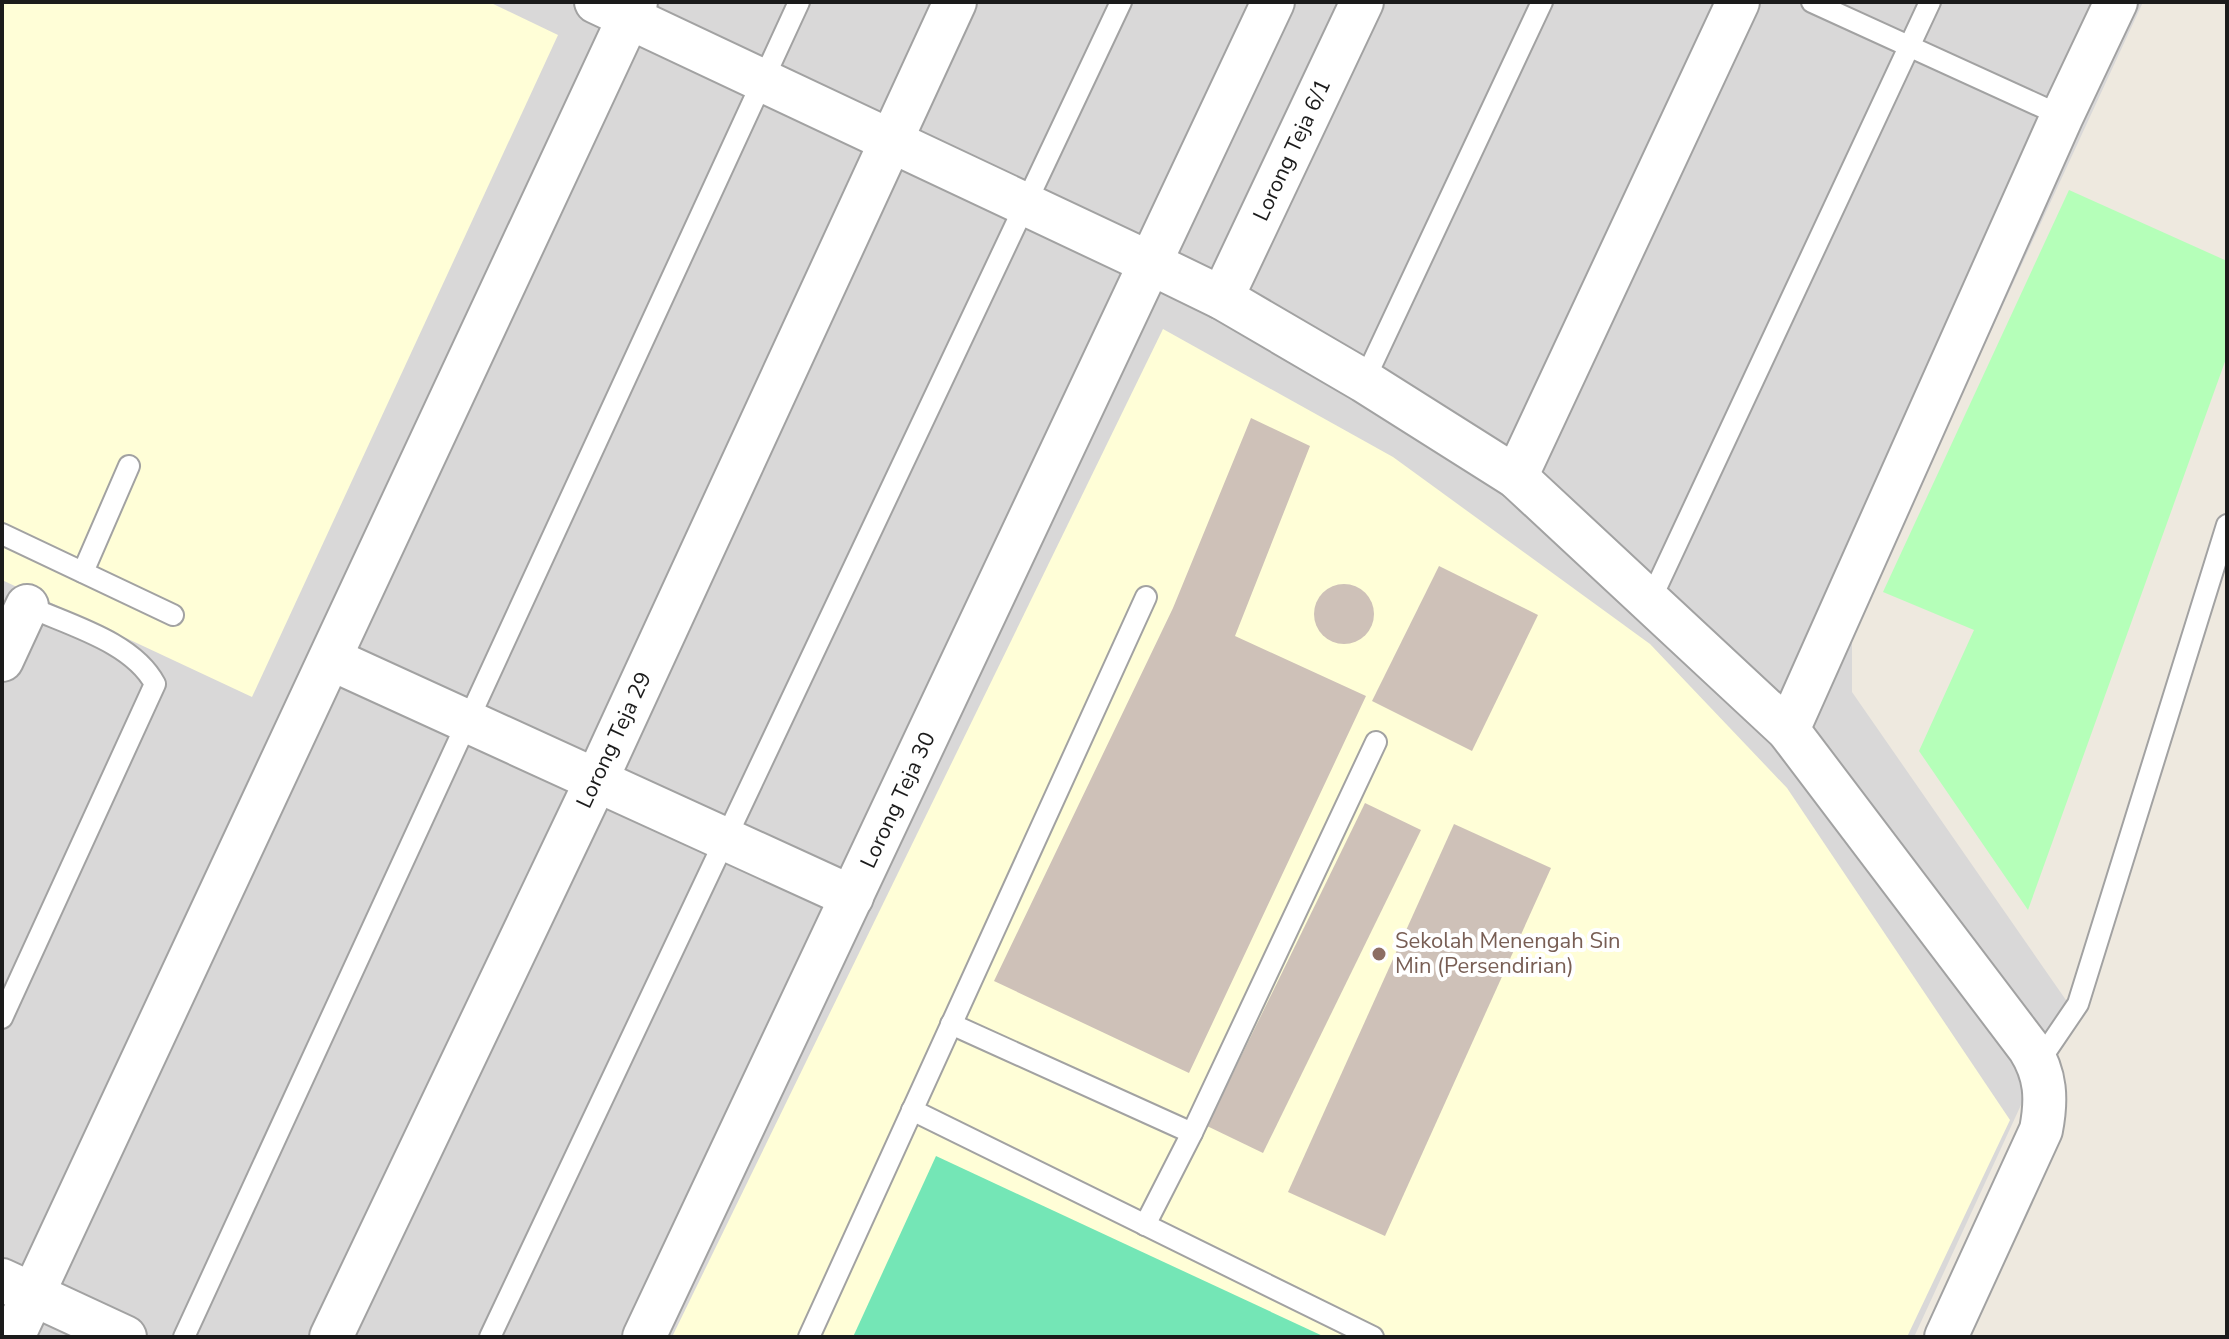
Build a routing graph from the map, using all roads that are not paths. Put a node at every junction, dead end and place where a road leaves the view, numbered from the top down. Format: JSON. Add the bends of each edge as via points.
{"nodes":[{"id":1,"x":799,"y":2,"type":"edge"},
{"id":2,"x":955,"y":2,"type":"edge"},
{"id":3,"x":1121,"y":2,"type":"edge"},
{"id":4,"x":1273,"y":2,"type":"edge"},
{"id":5,"x":1362,"y":2,"type":"edge"},
{"id":6,"x":1542,"y":2,"type":"edge"},
{"id":7,"x":1738,"y":2,"type":"edge"},
{"id":8,"x":1812,"y":2,"type":"edge"},
{"id":9,"x":1930,"y":2,"type":"edge"},
{"id":10,"x":2116,"y":2,"type":"edge"},
{"id":11,"x":620,"y":7,"type":"edge"},
{"id":12,"x":1909,"y":46,"type":"junction"},
{"id":13,"x":762,"y":79,"type":"junction"},
{"id":14,"x":2062,"y":116,"type":"junction"},
{"id":15,"x":890,"y":140,"type":"junction"},
{"id":16,"x":1026,"y":204,"type":"junction"},
{"id":17,"x":1150,"y":263,"type":"junction"},
{"id":18,"x":1222,"y":298,"type":"junction"},
{"id":19,"x":1364,"y":381,"type":"junction"},
{"id":20,"x":129,"y":466,"type":"dead end"},
{"id":21,"x":1516,"y":477,"type":"junction"},
{"id":22,"x":2227,"y":525,"type":"edge"},
{"id":23,"x":2,"y":534,"type":"edge"},
{"id":24,"x":83,"y":572,"type":"junction"},
{"id":25,"x":1146,"y":597,"type":"dead end"},
{"id":26,"x":1650,"y":601,"type":"junction"},
{"id":27,"x":27,"y":606,"type":"joint"},
{"id":28,"x":173,"y":615,"type":"dead end"},
{"id":29,"x":331,"y":659,"type":"junction"},
{"id":30,"x":2,"y":660,"type":"edge"},
{"id":31,"x":467,"y":722,"type":"junction"},
{"id":32,"x":1788,"y":730,"type":"junction"},
{"id":33,"x":1376,"y":742,"type":"dead end"},
{"id":34,"x":596,"y":781,"type":"junction"},
{"id":35,"x":728,"y":839,"type":"junction"},
{"id":36,"x":852,"y":897,"type":"junction"},
{"id":37,"x":2,"y":1018,"type":"edge"},
{"id":38,"x":951,"y":1024,"type":"junction"},
{"id":39,"x":2038,"y":1063,"type":"junction"},
{"id":40,"x":912,"y":1110,"type":"junction"},
{"id":41,"x":1192,"y":1133,"type":"junction"},
{"id":42,"x":1145,"y":1225,"type":"junction"},
{"id":43,"x":18,"y":1287,"type":"edge"},
{"id":44,"x":13,"y":1337,"type":"edge"},
{"id":45,"x":125,"y":1337,"type":"edge"},
{"id":46,"x":184,"y":1337,"type":"edge"},
{"id":47,"x":331,"y":1337,"type":"edge"},
{"id":48,"x":490,"y":1337,"type":"edge"},
{"id":49,"x":644,"y":1337,"type":"edge"},
{"id":50,"x":809,"y":1337,"type":"edge"},
{"id":51,"x":1373,"y":1337,"type":"edge"},
{"id":52,"x":1946,"y":1337,"type":"edge"}],
"edges":[{"from":1,"to":13,"type":"lane"},
{"from":2,"to":15,"type":"street","name":"Lorong Teja 29"},
{"from":3,"to":16,"type":"lane"},
{"from":4,"to":17,"type":"street","name":"Lorong Teja 30"},
{"from":5,"to":18,"type":"street","name":"Lorong Teja 6/1"},
{"from":6,"to":19,"type":"lane"},
{"from":7,"to":21,"type":"street"},
{"from":8,"to":12,"type":"lane"},
{"from":9,"to":12,"type":"lane"},
{"from":10,"to":14,"type":"street"},
{"from":11,"to":13,"type":"street"},
{"from":11,"to":29,"type":"street"},
{"from":12,"to":14,"type":"lane"},
{"from":12,"to":26,"type":"lane"},
{"from":13,"to":15,"type":"street"},
{"from":13,"to":31,"type":"lane"},
{"from":14,"to":32,"type":"street"},
{"from":15,"to":16,"type":"street"},
{"from":15,"to":34,"type":"street","name":"Lorong Teja 29"},
{"from":16,"to":17,"type":"street"},
{"from":16,"to":35,"type":"lane"},
{"from":17,"to":18,"type":"street"},
{"from":17,"to":36,"type":"street","name":"Lorong Teja 30"},
{"from":18,"to":19,"type":"street"},
{"from":19,"to":21,"type":"street"},
{"from":20,"to":24,"type":"lane"},
{"from":21,"to":26,"type":"street"},
{"from":22,"to":39,"type":"lane","via":[[2078,1004]]},
{"from":23,"to":24,"type":"lane"},
{"from":24,"to":28,"type":"lane"},
{"from":25,"to":38,"type":"lane"},
{"from":26,"to":32,"type":"street"},
{"from":27,"to":30,"type":"street"},
{"from":27,"to":37,"type":"lane","via":[[123,651],[145,665],[155,684]]},
{"from":29,"to":31,"type":"street"},
{"from":29,"to":43,"type":"street"},
{"from":31,"to":34,"type":"street"},
{"from":31,"to":46,"type":"lane"},
{"from":32,"to":39,"type":"street"},
{"from":33,"to":41,"type":"lane"},
{"from":34,"to":35,"type":"street"},
{"from":34,"to":47,"type":"street","name":"Lorong Teja 29"},
{"from":35,"to":36,"type":"street"},
{"from":35,"to":48,"type":"lane"},
{"from":36,"to":49,"type":"street","name":"Lorong Teja 30"},
{"from":38,"to":40,"type":"lane"},
{"from":38,"to":41,"type":"lane"},
{"from":39,"to":52,"type":"street","via":[[2046,1105],[2041,1130]]},
{"from":40,"to":42,"type":"lane"},
{"from":40,"to":50,"type":"lane"},
{"from":41,"to":42,"type":"lane"},
{"from":42,"to":51,"type":"lane"},
{"from":43,"to":44,"type":"street"},
{"from":43,"to":45,"type":"street"}]}
